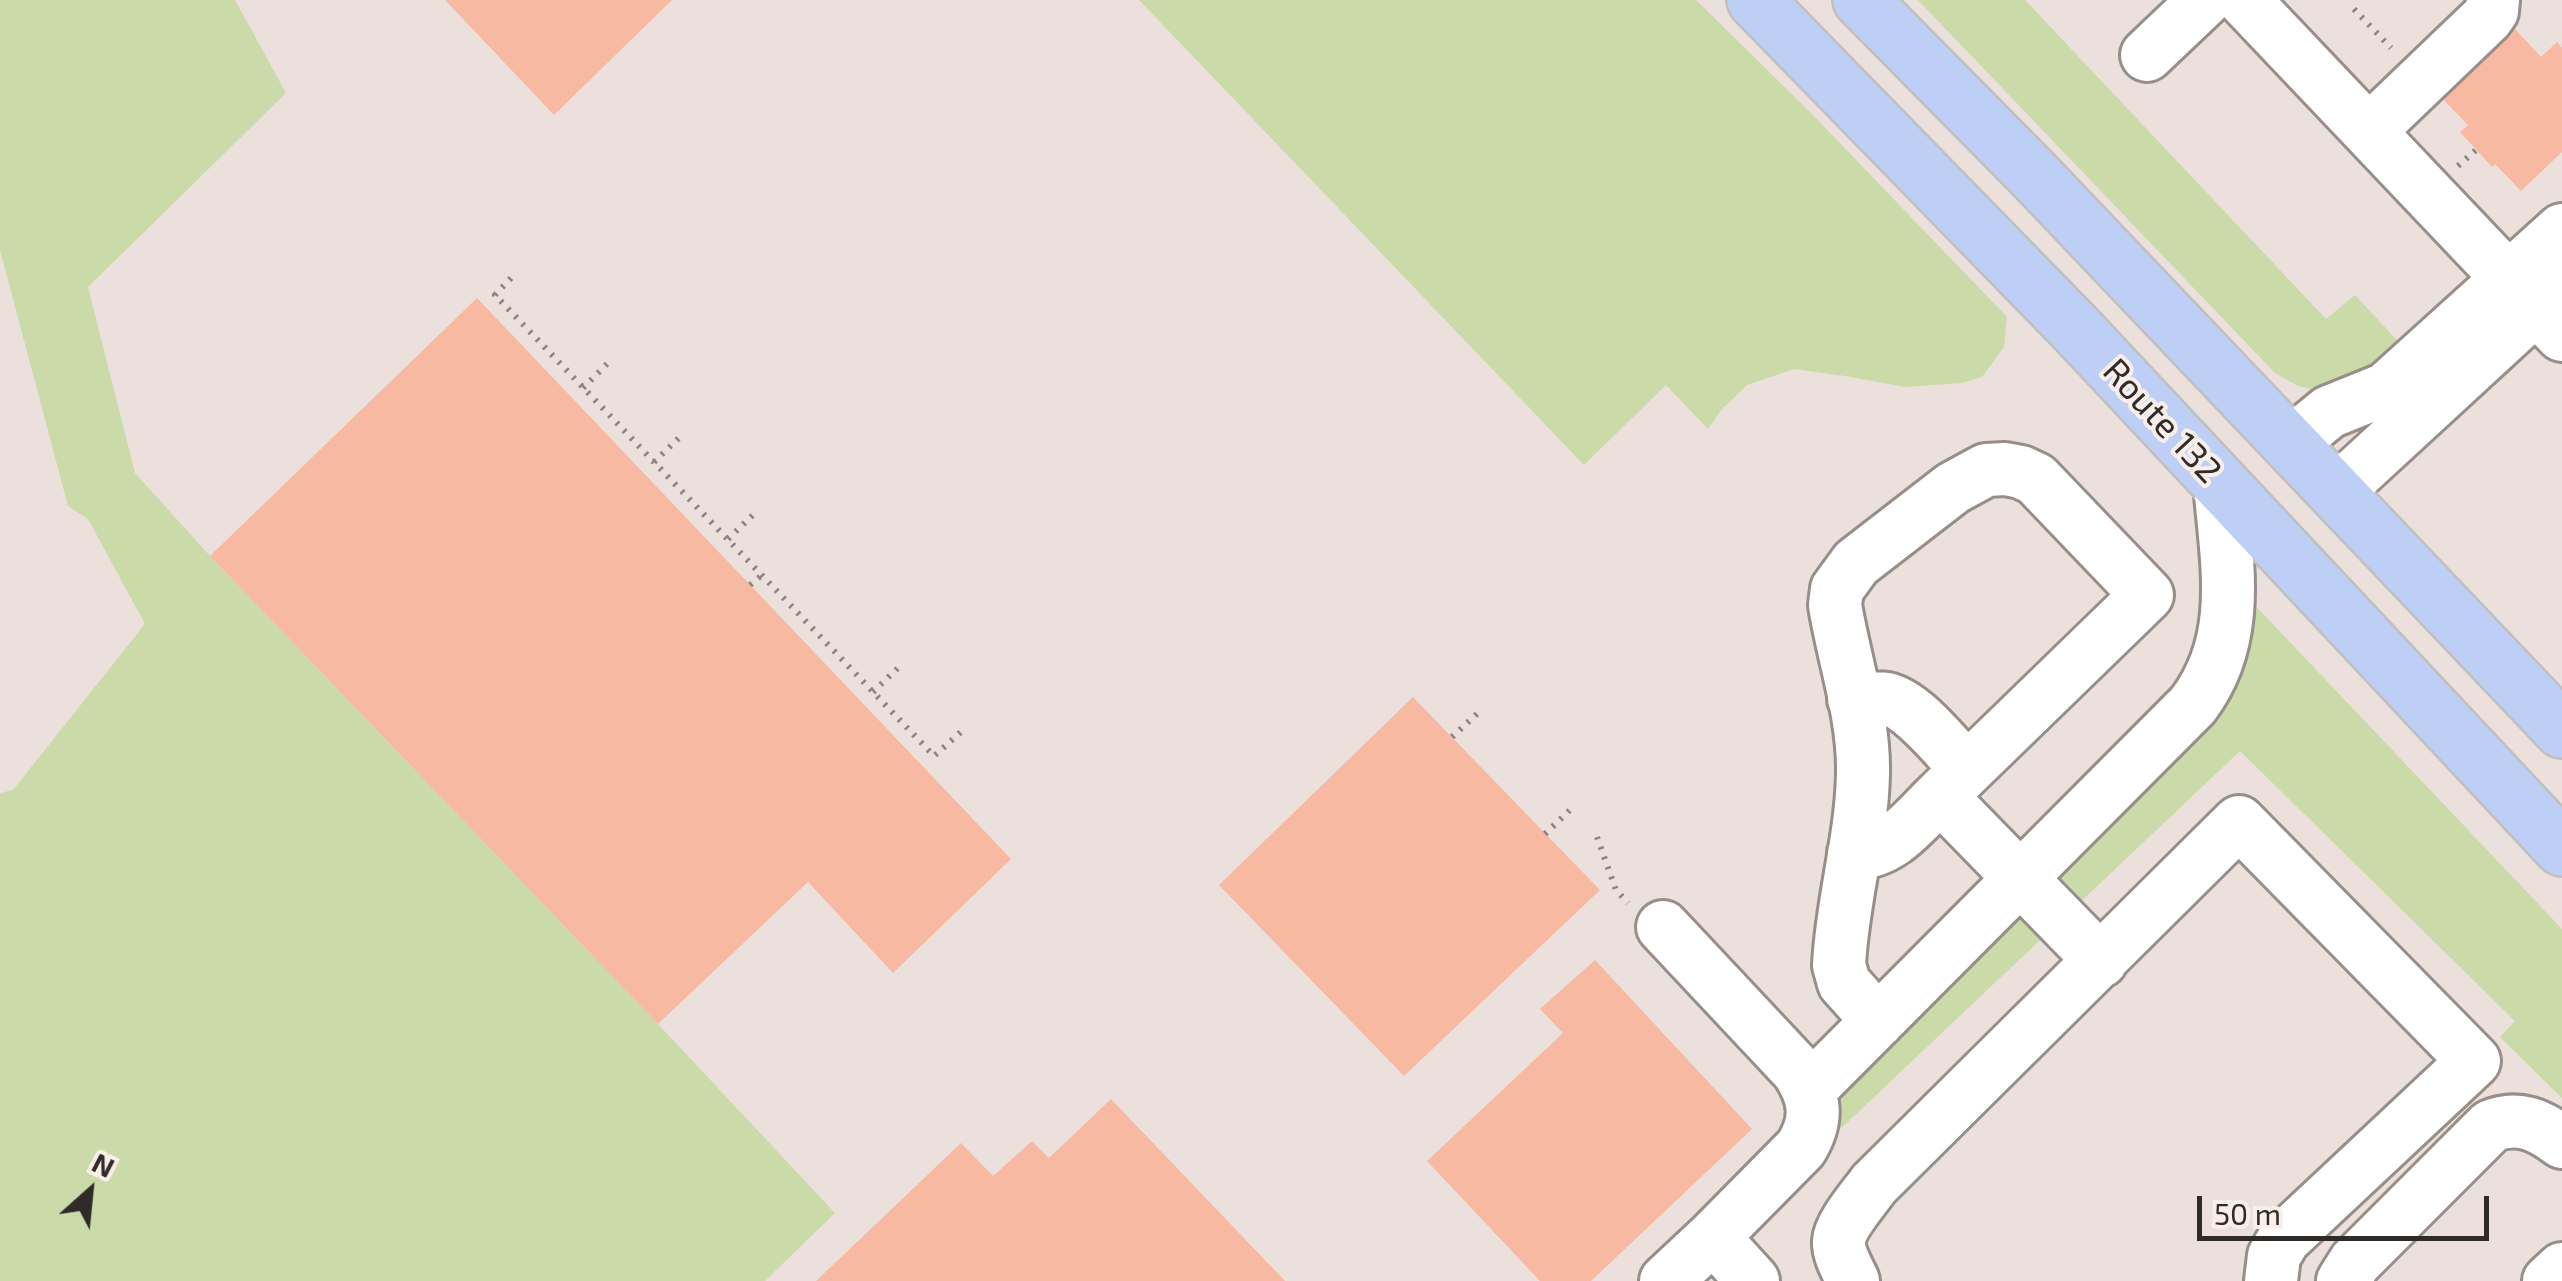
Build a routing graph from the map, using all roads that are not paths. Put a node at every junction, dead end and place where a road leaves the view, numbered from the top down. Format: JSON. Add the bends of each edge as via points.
{"nodes":[{"id":1,"x":1755,"y":0,"type":"edge"},
{"id":2,"x":1862,"y":0,"type":"edge"},
{"id":3,"x":2206,"y":0,"type":"edge"},
{"id":4,"x":2244,"y":0,"type":"edge"},
{"id":5,"x":2493,"y":0,"type":"edge"},
{"id":6,"x":2148,"y":55,"type":"dead end"},
{"id":7,"x":2368,"y":131,"type":"junction"},
{"id":8,"x":2562,"y":230,"type":"edge"},
{"id":9,"x":2542,"y":301,"type":"edge"},
{"id":10,"x":2290,"y":444,"type":"junction"},
{"id":11,"x":2220,"y":483,"type":"junction"},
{"id":12,"x":2336,"y":492,"type":"junction"},
{"id":13,"x":1854,"y":699,"type":"junction"},
{"id":14,"x":2562,"y":730,"type":"edge"},
{"id":15,"x":1954,"y":783,"type":"junction"},
{"id":16,"x":2562,"y":848,"type":"edge"},
{"id":17,"x":1854,"y":853,"type":"junction"},
{"id":18,"x":2020,"y":878,"type":"junction"},
{"id":19,"x":1663,"y":927,"type":"road end"},
{"id":20,"x":2101,"y":961,"type":"junction"},
{"id":21,"x":1878,"y":1021,"type":"junction"},
{"id":22,"x":1809,"y":1090,"type":"junction"},
{"id":23,"x":2562,"y":1142,"type":"edge"},
{"id":24,"x":1714,"y":1237,"type":"junction"},
{"id":25,"x":2562,"y":1268,"type":"edge"},
{"id":26,"x":1666,"y":1281,"type":"edge"},
{"id":27,"x":1753,"y":1281,"type":"edge"},
{"id":28,"x":1853,"y":1281,"type":"edge"},
{"id":29,"x":2270,"y":1281,"type":"edge"},
{"id":30,"x":2344,"y":1281,"type":"edge"},
{"id":31,"x":2549,"y":1281,"type":"edge"}],
"edges":[{"from":1,"to":11,"type":"highway","name":"Route 132"},
{"from":2,"to":10,"type":"highway"},
{"from":3,"to":6,"type":"lane"},
{"from":4,"to":7,"type":"lane"},
{"from":5,"to":7,"type":"lane","via":[[2487,18]]},
{"from":7,"to":9,"type":"lane"},
{"from":8,"to":9,"type":"lane"},
{"from":9,"to":10,"type":"lane","via":[[2386,389],[2330,412]]},
{"from":9,"to":12,"type":"lane"},
{"from":10,"to":12,"type":"highway"},
{"from":11,"to":16,"type":"highway","name":"Route 132"},
{"from":11,"to":18,"type":"lane","via":[[2229,610],[2206,688]]},
{"from":12,"to":14,"type":"highway"},
{"from":13,"to":15,"type":"lane","via":[[1888,699],[1904,707],[1920,721]]},
{"from":13,"to":15,"type":"lane","via":[[1836,604],[1844,576],[1968,478],[2005,469],[2036,480],[2148,595]]},
{"from":13,"to":17,"type":"lane","via":[[1863,770]]},
{"from":15,"to":17,"type":"lane","via":[[1896,839],[1869,854]]},
{"from":15,"to":18,"type":"lane"},
{"from":17,"to":21,"type":"lane","via":[[1839,965],[1844,983]]},
{"from":18,"to":20,"type":"lane"},
{"from":18,"to":21,"type":"lane"},
{"from":19,"to":22,"type":"lane","via":[[1798,1070]]},
{"from":20,"to":28,"type":"lane","via":[[1874,1184],[1839,1241]]},
{"from":20,"to":29,"type":"lane","via":[[2239,822],[2474,1061],[2284,1240]]},
{"from":21,"to":22,"type":"lane"},
{"from":22,"to":24,"type":"lane","via":[[1813,1116],[1801,1148]]},
{"from":23,"to":30,"type":"lane","via":[[2529,1123],[2490,1126],[2355,1262]]},
{"from":24,"to":26,"type":"lane"},
{"from":24,"to":27,"type":"lane"},
{"from":25,"to":31,"type":"lane"}]}
